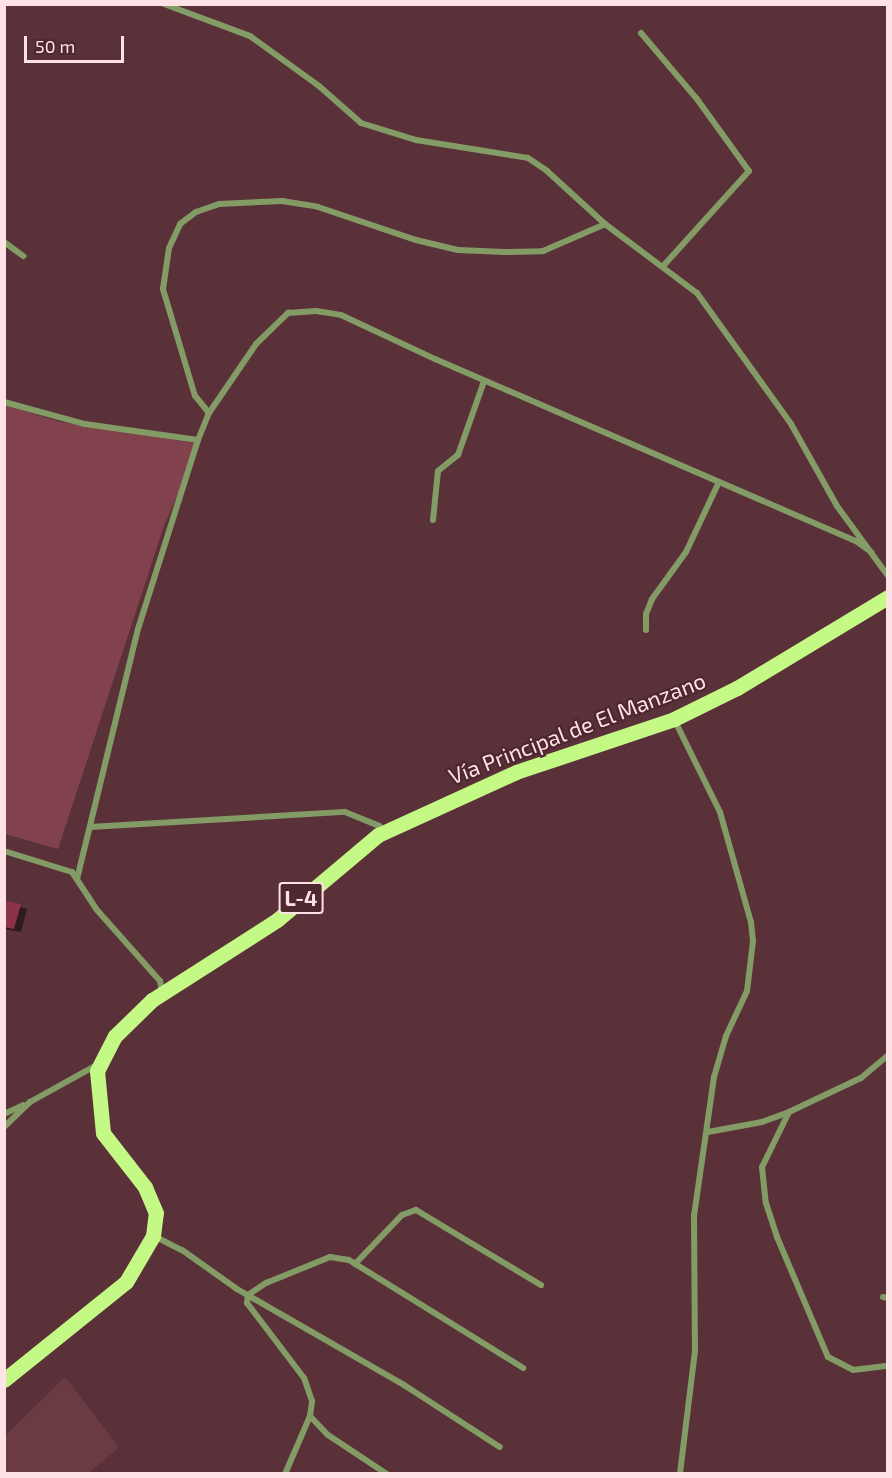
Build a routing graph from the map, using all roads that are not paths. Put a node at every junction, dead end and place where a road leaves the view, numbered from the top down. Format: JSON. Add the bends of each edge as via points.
{"nodes":[{"id":1,"x":164,"y":4,"type":"edge"},
{"id":2,"x":641,"y":33,"type":"dead end"},
{"id":3,"x":605,"y":224,"type":"junction"},
{"id":4,"x":4,"y":242,"type":"edge"},
{"id":5,"x":23,"y":256,"type":"dead end"},
{"id":6,"x":664,"y":265,"type":"junction"},
{"id":7,"x":484,"y":381,"type":"junction"},
{"id":8,"x":4,"y":402,"type":"edge"},
{"id":9,"x":208,"y":413,"type":"junction"},
{"id":10,"x":198,"y":440,"type":"junction"},
{"id":11,"x":719,"y":482,"type":"junction"},
{"id":12,"x":434,"y":520,"type":"dead end"},
{"id":13,"x":871,"y":552,"type":"junction"},
{"id":14,"x":888,"y":576,"type":"edge"},
{"id":15,"x":888,"y":597,"type":"edge"},
{"id":16,"x":646,"y":630,"type":"dead end"},
{"id":17,"x":674,"y":718,"type":"junction"},
{"id":18,"x":90,"y":827,"type":"junction"},
{"id":19,"x":378,"y":836,"type":"junction"},
{"id":20,"x":4,"y":851,"type":"edge"},
{"id":21,"x":77,"y":879,"type":"junction"},
{"id":22,"x":152,"y":1000,"type":"junction"},
{"id":23,"x":888,"y":1055,"type":"edge"},
{"id":24,"x":101,"y":1062,"type":"junction"},
{"id":25,"x":30,"y":1102,"type":"junction"},
{"id":26,"x":789,"y":1113,"type":"junction"},
{"id":27,"x":4,"y":1114,"type":"edge"},
{"id":28,"x":4,"y":1127,"type":"edge"},
{"id":29,"x":708,"y":1132,"type":"junction"},
{"id":30,"x":153,"y":1236,"type":"junction"},
{"id":31,"x":355,"y":1264,"type":"junction"},
{"id":32,"x":542,"y":1285,"type":"dead end"},
{"id":33,"x":248,"y":1295,"type":"junction"},
{"id":34,"x":888,"y":1366,"type":"edge"},
{"id":35,"x":524,"y":1368,"type":"dead end"},
{"id":36,"x":4,"y":1380,"type":"edge"},
{"id":37,"x":310,"y":1416,"type":"junction"},
{"id":38,"x":500,"y":1447,"type":"dead end"},
{"id":39,"x":285,"y":1473,"type":"edge"},
{"id":40,"x":387,"y":1473,"type":"edge"},
{"id":41,"x":680,"y":1473,"type":"edge"}],
"edges":[{"from":1,"to":3,"type":"street","via":[[250,36],[319,86],[361,123],[416,140],[528,158]]},
{"from":2,"to":6,"type":"street","via":[[697,99],[749,171]]},
{"from":3,"to":6,"type":"street"},
{"from":3,"to":9,"type":"street","via":[[543,251],[504,252],[458,250],[318,207],[282,201],[219,204],[196,212],[180,224],[169,248],[163,289],[195,396]]},
{"from":4,"to":5,"type":"street"},
{"from":6,"to":13,"type":"street","via":[[697,293],[718,318],[791,424],[837,506]]},
{"from":7,"to":9,"type":"street","via":[[341,315],[316,311],[288,313],[256,344]]},
{"from":7,"to":11,"type":"street"},
{"from":7,"to":12,"type":"street","via":[[458,455],[438,471]]},
{"from":8,"to":10,"type":"street","via":[[85,424]]},
{"from":9,"to":10,"type":"street"},
{"from":10,"to":18,"type":"street","via":[[138,629]]},
{"from":11,"to":13,"type":"street","via":[[856,541]]},
{"from":11,"to":16,"type":"street","via":[[686,552],[652,599],[646,614]]},
{"from":13,"to":14,"type":"street"},
{"from":15,"to":17,"type":"main road","name":"Vía Principal de El Manzano","number":"L-4","via":[[736,688]]},
{"from":17,"to":19,"type":"main road","name":"Vía Principal de El Manzano","number":"L-4","via":[[516,772]]},
{"from":17,"to":29,"type":"street","via":[[720,812],[753,941],[747,991],[726,1036],[714,1077]]},
{"from":18,"to":19,"type":"street","via":[[345,813],[379,826]]},
{"from":18,"to":21,"type":"street"},
{"from":19,"to":22,"type":"main road","name":"Vía Principal de El Manzano","number":"L-4","via":[[277,920]]},
{"from":20,"to":21,"type":"street","via":[[58,866]]},
{"from":21,"to":22,"type":"street","via":[[97,910],[159,981],[163,993]]},
{"from":22,"to":24,"type":"main road","name":"Vía Principal de El Manzano","number":"L-4","via":[[114,1036]]},
{"from":23,"to":26,"type":"street","via":[[861,1078]]},
{"from":24,"to":25,"type":"street"},
{"from":24,"to":30,"type":"main road","name":"Vía Principal de El Manzano","number":"L-4","via":[[97,1071],[103,1133],[145,1187],[156,1213]]},
{"from":25,"to":27,"type":"street"},
{"from":25,"to":28,"type":"street"},
{"from":26,"to":29,"type":"street"},
{"from":26,"to":34,"type":"street","via":[[762,1167],[766,1203],[777,1237],[828,1358],[853,1370]]},
{"from":29,"to":41,"type":"street","via":[[694,1215],[694,1351]]},
{"from":30,"to":33,"type":"street","via":[[182,1250]]},
{"from":30,"to":36,"type":"main road","name":"Vía Principal de El Manzano","number":"L-4","via":[[126,1282]]},
{"from":31,"to":32,"type":"street","via":[[402,1215],[416,1210]]},
{"from":31,"to":33,"type":"street","via":[[330,1257],[266,1283]]},
{"from":31,"to":35,"type":"street"},
{"from":33,"to":37,"type":"street","via":[[254,1315],[309,1385]]},
{"from":33,"to":38,"type":"street","via":[[404,1385]]},
{"from":37,"to":39,"type":"street"},
{"from":37,"to":40,"type":"street","via":[[328,1436]]}]}
